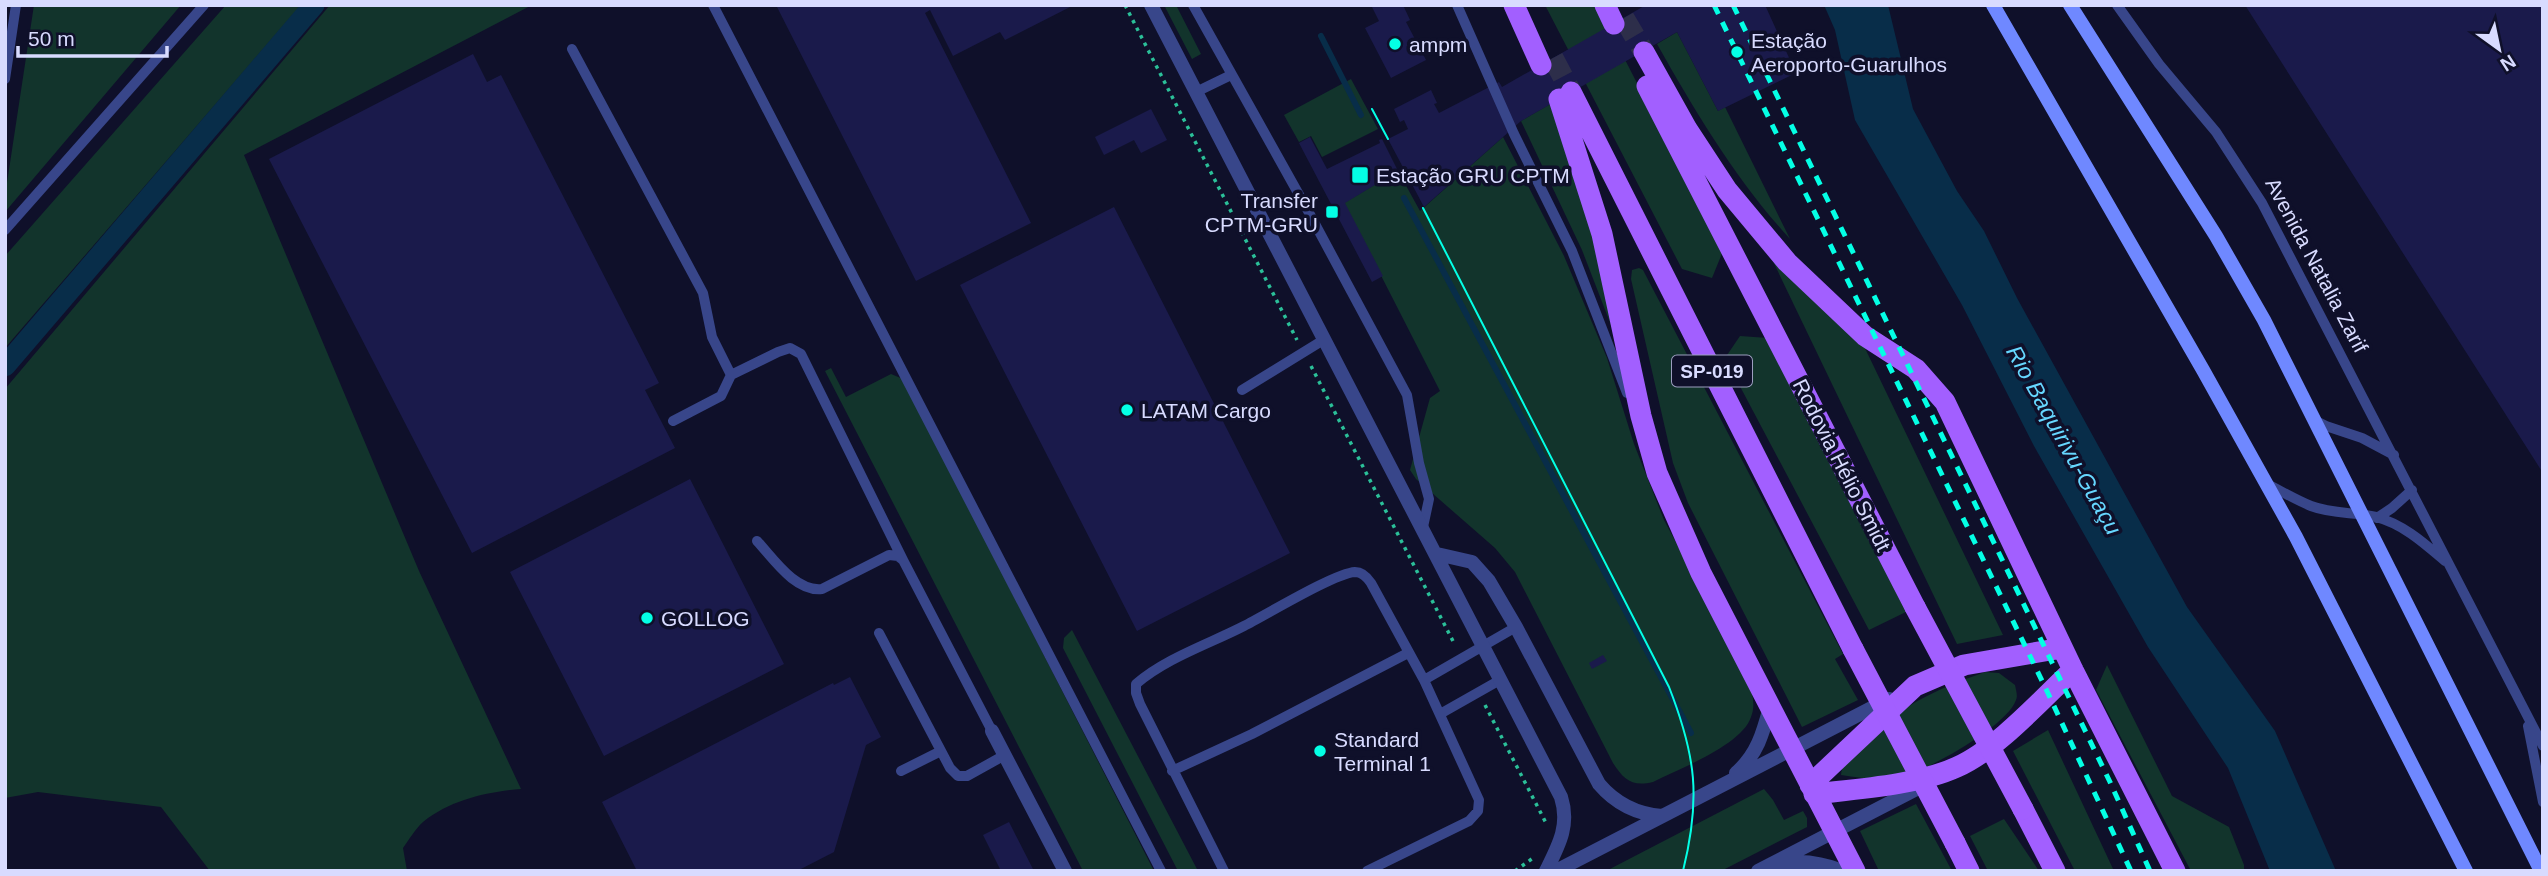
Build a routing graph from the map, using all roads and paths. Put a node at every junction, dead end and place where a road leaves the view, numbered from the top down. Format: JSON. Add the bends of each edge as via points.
{"nodes":[{"id":1,"x":16,"y":5,"type":"edge"},
{"id":2,"x":204,"y":5,"type":"edge"},
{"id":3,"x":713,"y":5,"type":"edge"},
{"id":4,"x":1125,"y":5,"type":"edge"},
{"id":5,"x":1151,"y":5,"type":"edge"},
{"id":6,"x":1193,"y":5,"type":"edge"},
{"id":7,"x":1457,"y":5,"type":"edge"},
{"id":8,"x":1514,"y":5,"type":"edge"},
{"id":9,"x":1525,"y":5,"type":"edge"},
{"id":10,"x":1993,"y":5,"type":"edge"},
{"id":11,"x":2070,"y":5,"type":"edge"},
{"id":12,"x":2117,"y":5,"type":"edge"},
{"id":13,"x":572,"y":49,"type":"dead end"},
{"id":14,"x":1231,"y":75,"type":"junction"},
{"id":15,"x":5,"y":79,"type":"edge"},
{"id":16,"x":1196,"y":92,"type":"junction"},
{"id":17,"x":5,"y":230,"type":"edge"},
{"id":18,"x":1325,"y":339,"type":"junction"},
{"id":19,"x":1304,"y":352,"type":"junction"},
{"id":20,"x":731,"y":375,"type":"junction"},
{"id":21,"x":1242,"y":390,"type":"dead end"},
{"id":22,"x":2314,"y":419,"type":"junction"},
{"id":23,"x":673,"y":421,"type":"dead end"},
{"id":24,"x":2394,"y":455,"type":"junction"},
{"id":25,"x":1654,"y":460,"type":"junction"},
{"id":26,"x":2267,"y":484,"type":"junction"},
{"id":27,"x":2412,"y":491,"type":"junction"},
{"id":28,"x":2369,"y":516,"type":"junction"},
{"id":29,"x":1423,"y":527,"type":"junction"},
{"id":30,"x":757,"y":541,"type":"dead end"},
{"id":31,"x":1437,"y":554,"type":"junction"},
{"id":32,"x":904,"y":560,"type":"junction"},
{"id":33,"x":2449,"y":565,"type":"junction"},
{"id":34,"x":1516,"y":627,"type":"junction"},
{"id":35,"x":879,"y":633,"type":"dead end"},
{"id":36,"x":1482,"y":648,"type":"junction"},
{"id":37,"x":2062,"y":648,"type":"junction"},
{"id":38,"x":1408,"y":653,"type":"junction"},
{"id":39,"x":1462,"y":659,"type":"junction"},
{"id":40,"x":2073,"y":670,"type":"junction"},
{"id":41,"x":1424,"y":680,"type":"junction"},
{"id":42,"x":1500,"y":680,"type":"junction"},
{"id":43,"x":1915,"y":685,"type":"junction"},
{"id":44,"x":1479,"y":693,"type":"junction"},
{"id":45,"x":1770,"y":707,"type":"junction"},
{"id":46,"x":1440,"y":713,"type":"junction"},
{"id":47,"x":2526,"y":716,"type":"junction"},
{"id":48,"x":992,"y":731,"type":"joint"},
{"id":49,"x":2543,"y":746,"type":"edge"},
{"id":50,"x":1791,"y":748,"type":"junction"},
{"id":51,"x":941,"y":751,"type":"junction"},
{"id":52,"x":1005,"y":755,"type":"junction"},
{"id":53,"x":1958,"y":767,"type":"junction"},
{"id":54,"x":901,"y":771,"type":"dead end"},
{"id":55,"x":1172,"y":771,"type":"junction"},
{"id":56,"x":1721,"y":785,"type":"junction"},
{"id":57,"x":1812,"y":789,"type":"junction"},
{"id":58,"x":2543,"y":802,"type":"edge"},
{"id":59,"x":1662,"y":816,"type":"junction"},
{"id":60,"x":1546,"y":826,"type":"dead end"},
{"id":61,"x":1835,"y":832,"type":"junction"},
{"id":62,"x":1539,"y":849,"type":"dead end"},
{"id":63,"x":1763,"y":869,"type":"edge"},
{"id":64,"x":1065,"y":871,"type":"edge"},
{"id":65,"x":1161,"y":871,"type":"edge"},
{"id":66,"x":1224,"y":871,"type":"edge"},
{"id":67,"x":1367,"y":871,"type":"edge"},
{"id":68,"x":1515,"y":871,"type":"edge"},
{"id":69,"x":1546,"y":871,"type":"edge"},
{"id":70,"x":1556,"y":871,"type":"edge"},
{"id":71,"x":1843,"y":871,"type":"edge"},
{"id":72,"x":1855,"y":871,"type":"edge"},
{"id":73,"x":1969,"y":871,"type":"edge"},
{"id":74,"x":2055,"y":871,"type":"edge"},
{"id":75,"x":2175,"y":871,"type":"edge"},
{"id":76,"x":2466,"y":871,"type":"edge"},
{"id":77,"x":2541,"y":871,"type":"edge"}],
"edges":[{"from":1,"to":15,"type":"lane"},
{"from":2,"to":17,"type":"lane"},
{"from":3,"to":65,"type":"lane"},
{"from":4,"to":19,"type":"path"},
{"from":5,"to":16,"type":"street"},
{"from":6,"to":14,"type":"lane"},
{"from":7,"to":25,"type":"lane","via":[[1572,251]]},
{"from":8,"to":9,"type":"main road","via":[[1548,61]]},
{"from":10,"to":26,"type":"main road"},
{"from":11,"to":22,"type":"main road","via":[[2216,236]]},
{"from":12,"to":24,"type":"lane","name":"Avenida Natalia Zarif","via":[[2216,132],[2262,203]]},
{"from":13,"to":20,"type":"lane","via":[[703,293],[712,337]]},
{"from":14,"to":16,"type":"lane"},
{"from":14,"to":29,"type":"lane","via":[[1407,395],[1429,499]]},
{"from":16,"to":18,"type":"street"},
{"from":18,"to":19,"type":"lane"},
{"from":18,"to":29,"type":"street"},
{"from":19,"to":21,"type":"lane"},
{"from":19,"to":39,"type":"path"},
{"from":20,"to":23,"type":"lane","via":[[721,396]]},
{"from":20,"to":32,"type":"lane","via":[[790,348],[801,354]]},
{"from":22,"to":24,"type":"lane"},
{"from":22,"to":28,"type":"main road"},
{"from":24,"to":27,"type":"lane","name":"Avenida Natalia Zarif"},
{"from":25,"to":45,"type":"main road","via":[[1678,525]]},
{"from":25,"to":73,"type":"main road","number":"SP-019","bridge":true,"via":[[1565,96]]},
{"from":26,"to":28,"type":"lane","name":"Avenida Natalia Zarif","via":[[2312,506]]},
{"from":26,"to":76,"type":"main road"},
{"from":27,"to":28,"type":"lane","via":[[2392,509]]},
{"from":27,"to":33,"type":"lane","name":"Avenida Natalia Zarif"},
{"from":28,"to":33,"type":"lane","name":"Avenida Natalia Zarif","via":[[2419,538]]},
{"from":28,"to":77,"type":"main road"},
{"from":29,"to":31,"type":"street"},
{"from":30,"to":32,"type":"lane","via":[[797,583],[814,590],[889,555]]},
{"from":31,"to":34,"type":"street","via":[[1472,562]]},
{"from":31,"to":36,"type":"street"},
{"from":32,"to":48,"type":"lane"},
{"from":33,"to":47,"type":"lane","name":"Avenida Natalia Zarif"},
{"from":34,"to":36,"type":"lane"},
{"from":34,"to":59,"type":"street","via":[[1599,784],[1610,798]]},
{"from":35,"to":51,"type":"lane"},
{"from":36,"to":39,"type":"lane"},
{"from":36,"to":42,"type":"street"},
{"from":37,"to":40,"type":"main road"},
{"from":37,"to":43,"type":"main road","via":[[1964,665]]},
{"from":37,"to":74,"type":"main road","name":"Rodovia Hélio Smidt","number":"SP-019","bridge":true,"via":[[1945,402],[1916,369],[1866,337],[1832,307],[1779,252],[1727,190],[1638,55],[1915,607]]},
{"from":38,"to":41,"type":"lane"},
{"from":38,"to":55,"type":"lane"},
{"from":38,"to":55,"type":"lane","via":[[1371,583],[1361,573],[1348,573],[1322,585],[1138,681],[1135,689],[1140,704]]},
{"from":39,"to":41,"type":"lane"},
{"from":40,"to":53,"type":"main road","via":[[2002,737]]},
{"from":40,"to":75,"type":"main road"},
{"from":41,"to":46,"type":"lane"},
{"from":42,"to":44,"type":"lane"},
{"from":42,"to":69,"type":"street","via":[[1565,808],[1563,836]]},
{"from":43,"to":50,"type":"street"},
{"from":43,"to":57,"type":"main road"},
{"from":44,"to":46,"type":"lane"},
{"from":44,"to":60,"type":"path"},
{"from":45,"to":50,"type":"main road"},
{"from":45,"to":56,"type":"street","via":[[1760,743]]},
{"from":46,"to":67,"type":"lane","via":[[1476,790],[1478,811],[1469,821]]},
{"from":47,"to":49,"type":"lane","name":"Avenida Natalia Zarif"},
{"from":47,"to":58,"type":"lane","name":"Avenida Natalia Zarif"},
{"from":48,"to":52,"type":"street"},
{"from":50,"to":56,"type":"street"},
{"from":50,"to":57,"type":"main road"},
{"from":51,"to":52,"type":"lane","via":[[958,776],[967,776]]},
{"from":51,"to":54,"type":"lane"},
{"from":52,"to":64,"type":"street"},
{"from":53,"to":57,"type":"main road","via":[[1907,782]]},
{"from":53,"to":61,"type":"street"},
{"from":55,"to":66,"type":"lane"},
{"from":56,"to":59,"type":"street"},
{"from":57,"to":61,"type":"main road"},
{"from":59,"to":70,"type":"street"},
{"from":61,"to":63,"type":"street"},
{"from":61,"to":72,"type":"main road"},
{"from":62,"to":68,"type":"path"},
{"from":63,"to":71,"type":"street","via":[[1793,861]]}]}
